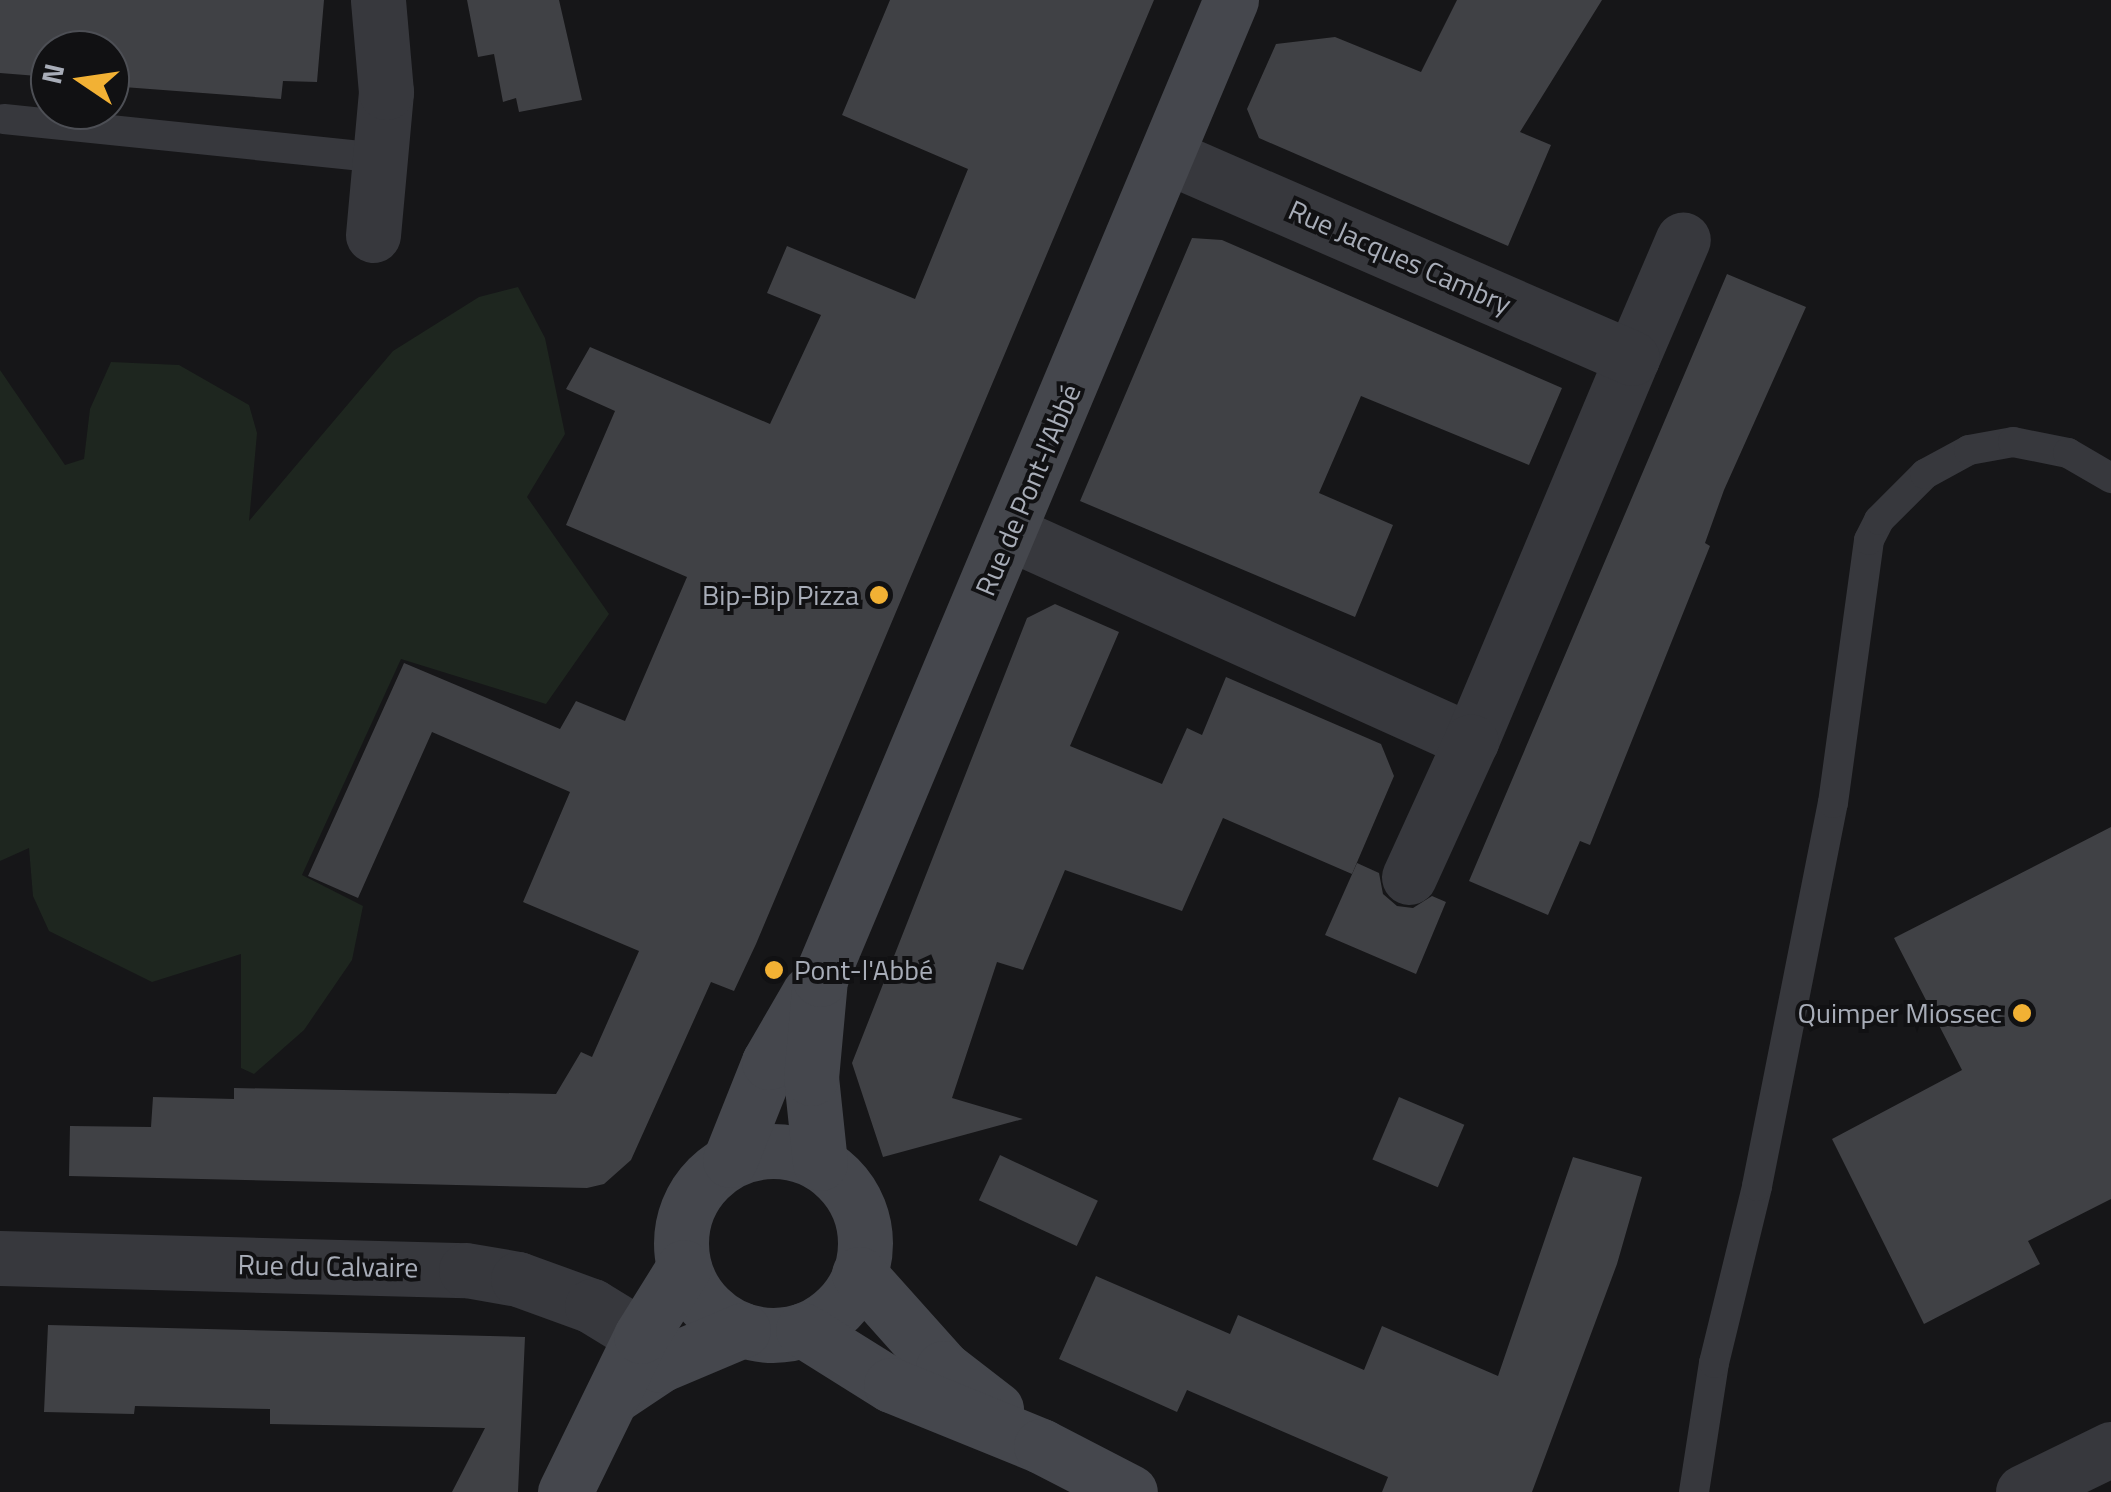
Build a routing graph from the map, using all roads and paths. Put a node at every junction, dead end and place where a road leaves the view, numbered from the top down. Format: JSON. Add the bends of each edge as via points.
{"nodes":[{"id":1,"x":378,"y":0,"type":"edge"},
{"id":2,"x":1231,"y":0,"type":"edge"},
{"id":3,"x":4,"y":119,"type":"dead end"},
{"id":4,"x":1167,"y":156,"type":"junction"},
{"id":5,"x":382,"y":158,"type":"junction"},
{"id":6,"x":373,"y":235,"type":"dead end"},
{"id":7,"x":1682,"y":239,"type":"dead end"},
{"id":8,"x":1632,"y":358,"type":"junction"},
{"id":9,"x":2111,"y":478,"type":"edge"},
{"id":10,"x":1010,"y":532,"type":"junction"},
{"id":11,"x":1471,"y":741,"type":"junction"},
{"id":12,"x":1408,"y":876,"type":"dead end"},
{"id":13,"x":820,"y":979,"type":"junction"},
{"id":14,"x":730,"y":1160,"type":"junction"},
{"id":15,"x":820,"y":1163,"type":"junction"},
{"id":16,"x":0,"y":1258,"type":"edge"},
{"id":17,"x":684,"y":1267,"type":"junction"},
{"id":18,"x":859,"y":1274,"type":"junction"},
{"id":19,"x":742,"y":1330,"type":"junction"},
{"id":20,"x":802,"y":1330,"type":"junction"},
{"id":21,"x":641,"y":1336,"type":"junction"},
{"id":22,"x":615,"y":1394,"type":"junction"},
{"id":23,"x":1041,"y":1446,"type":"junction"},
{"id":24,"x":2111,"y":1449,"type":"edge"},
{"id":25,"x":565,"y":1492,"type":"edge"},
{"id":26,"x":1130,"y":1492,"type":"edge"},
{"id":27,"x":1694,"y":1492,"type":"edge"},
{"id":28,"x":2023,"y":1492,"type":"edge"}],
"edges":[{"from":1,"to":5,"type":"street","via":[[385,62]]},
{"from":2,"to":4,"type":"main road","name":"Rue de Pont-l'Abbé"},
{"from":3,"to":5,"type":"lane"},
{"from":4,"to":8,"type":"street","name":"Rue Jacques Cambry"},
{"from":4,"to":10,"type":"main road","name":"Rue de Pont-l'Abbé"},
{"from":5,"to":6,"type":"street"},
{"from":7,"to":8,"type":"street"},
{"from":8,"to":11,"type":"street"},
{"from":9,"to":27,"type":"lane","via":[[2068,453],[2026,444],[1969,450],[1925,474],[1869,540],[1833,802],[1757,1186],[1711,1378]]},
{"from":10,"to":11,"type":"street"},
{"from":10,"to":13,"type":"main road","name":"Rue de Pont-l'Abbé"},
{"from":11,"to":12,"type":"street"},
{"from":13,"to":14,"type":"main road","name":"Rue de Pont-l'Abbé","via":[[769,1062]]},
{"from":13,"to":15,"type":"main road","name":"Rue de Pont-l'Abbé","via":[[811,1078]]},
{"from":14,"to":15,"type":"main road","via":[[766,1150]]},
{"from":14,"to":17,"type":"main road","via":[[698,1187],[689,1206],[682,1226]]},
{"from":15,"to":18,"type":"main road","via":[[844,1184],[860,1212],[865,1243]]},
{"from":16,"to":21,"type":"street","name":"Rue du Calvaire","via":[[466,1270],[518,1279],[592,1306]]},
{"from":17,"to":19,"type":"main road","via":[[700,1299]]},
{"from":17,"to":21,"type":"main road"},
{"from":18,"to":20,"type":"main road","via":[[838,1309]]},
{"from":18,"to":23,"type":"main road","via":[[943,1368]]},
{"from":19,"to":20,"type":"main road"},
{"from":19,"to":22,"type":"main road","via":[[660,1365]]},
{"from":20,"to":23,"type":"main road","via":[[891,1385]]},
{"from":21,"to":22,"type":"main road"},
{"from":22,"to":25,"type":"main road"},
{"from":23,"to":26,"type":"main road"},
{"from":24,"to":28,"type":"street"}]}
